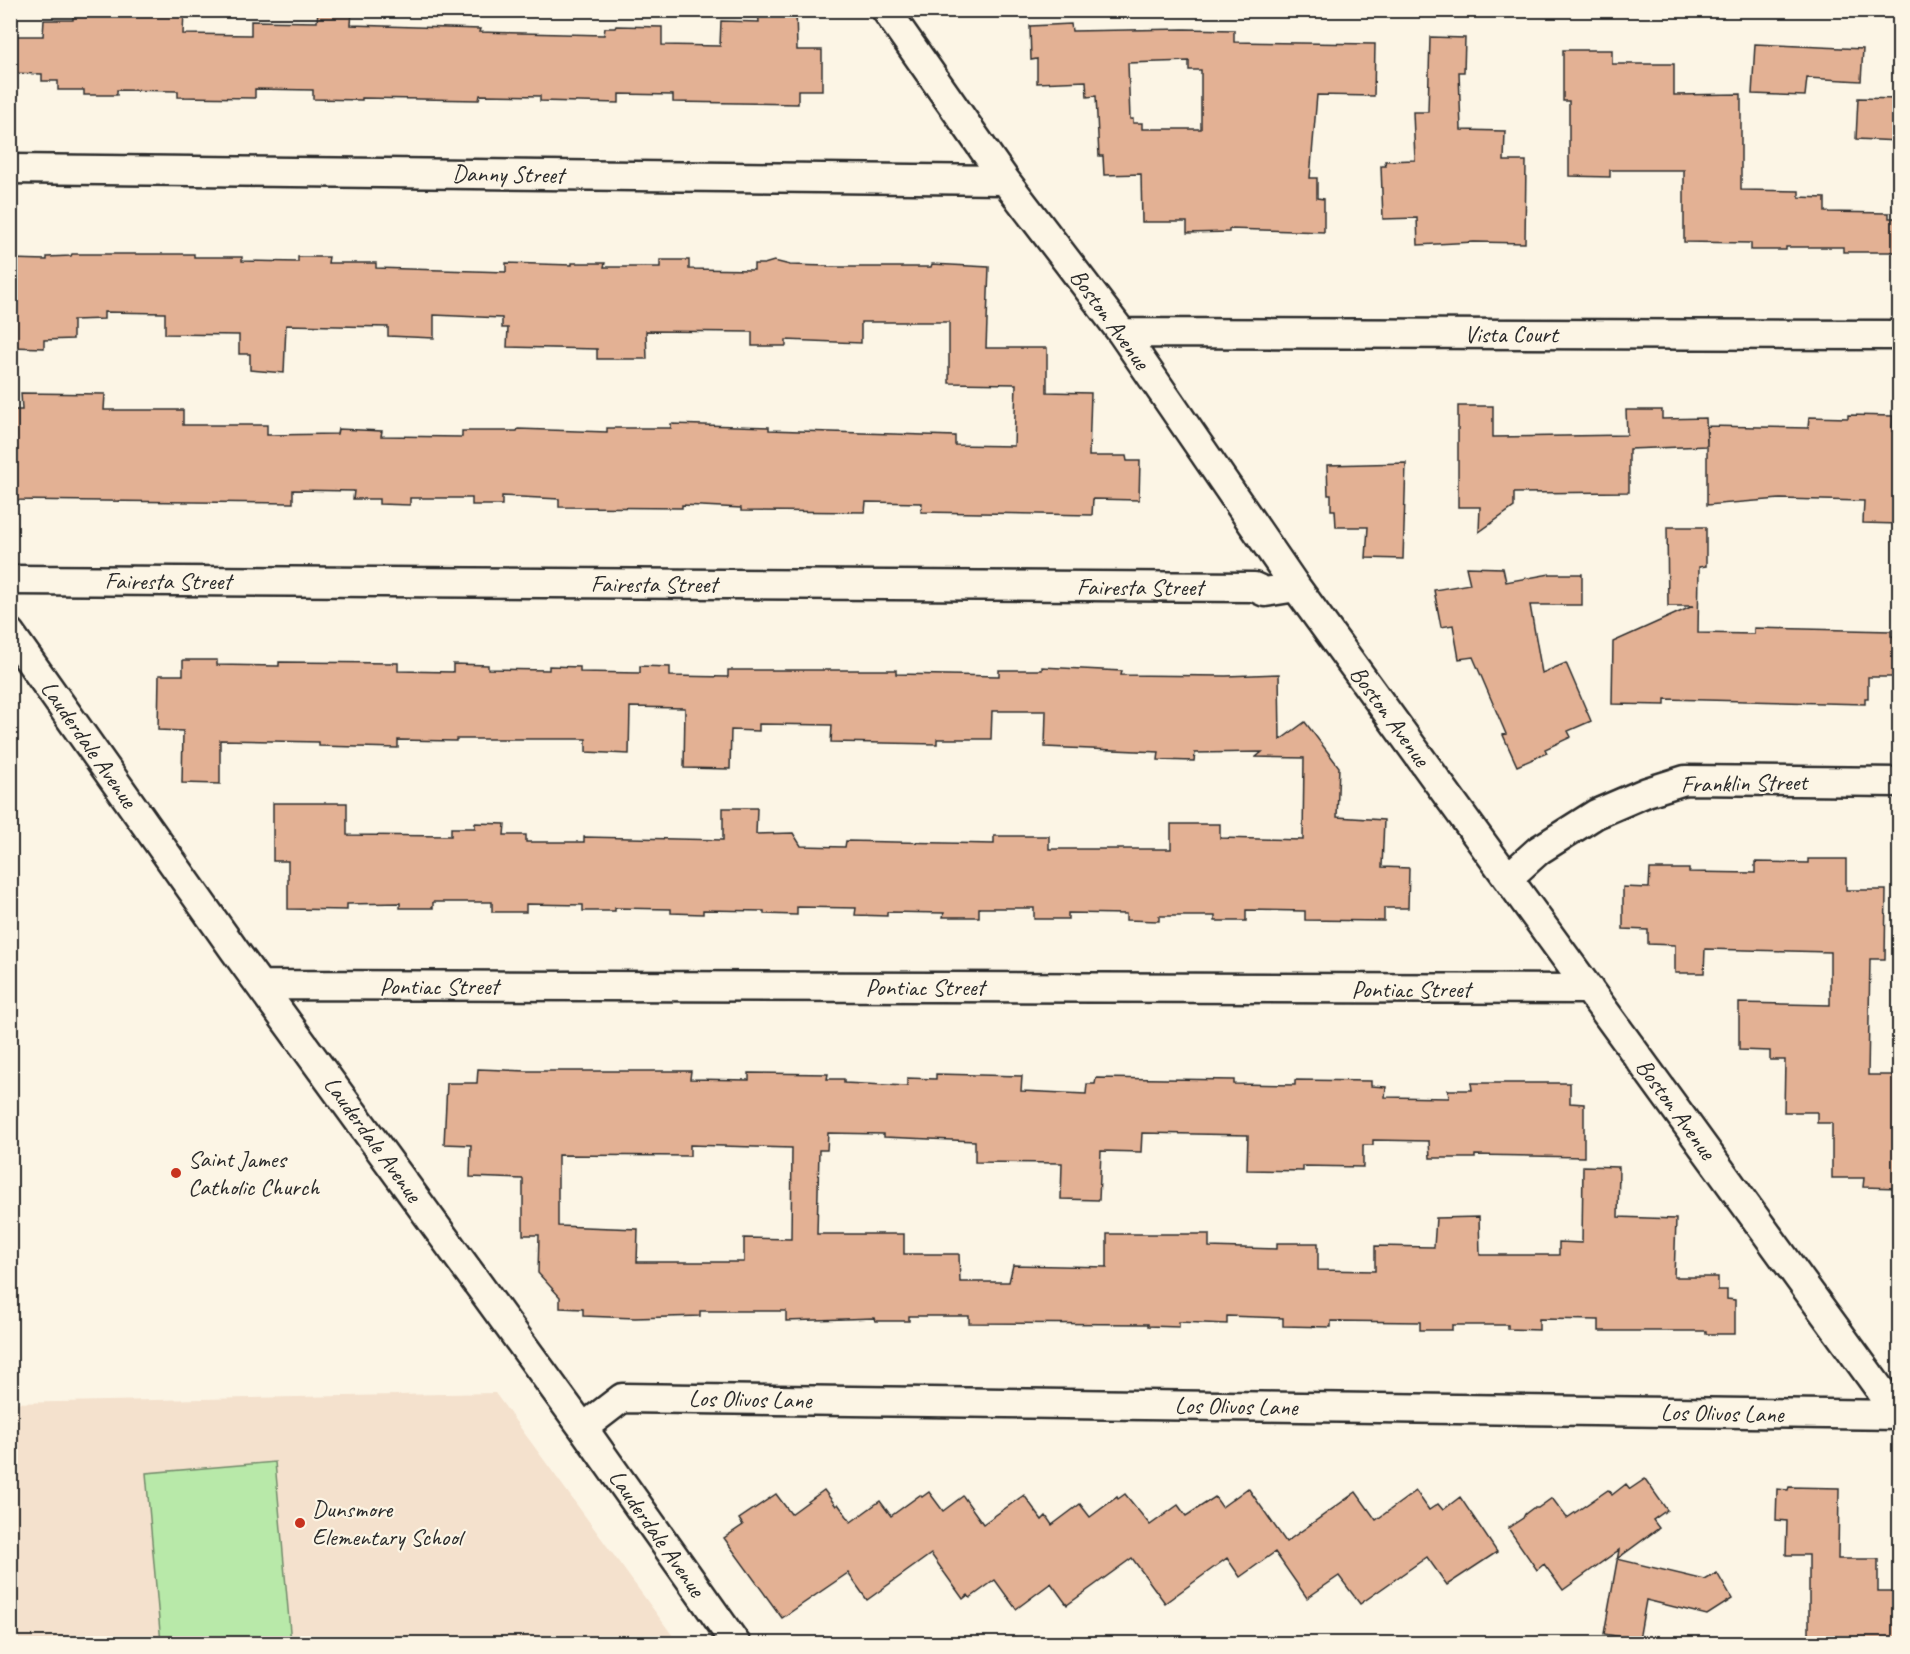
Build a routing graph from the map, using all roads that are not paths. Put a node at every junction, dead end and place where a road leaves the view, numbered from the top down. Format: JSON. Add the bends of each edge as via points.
{"nodes":[{"id":1,"x":886,"y":10,"type":"edge"},
{"id":2,"x":10,"y":169,"type":"edge"},
{"id":3,"x":1005,"y":180,"type":"junction"},
{"id":4,"x":1122,"y":333,"type":"junction"},
{"id":5,"x":1899,"y":334,"type":"edge"},
{"id":6,"x":10,"y":580,"type":"edge"},
{"id":7,"x":1296,"y":587,"type":"junction"},
{"id":8,"x":10,"y":633,"type":"edge"},
{"id":9,"x":1899,"y":782,"type":"edge"},
{"id":10,"x":1508,"y":878,"type":"junction"},
{"id":11,"x":261,"y":985,"type":"junction"},
{"id":12,"x":1588,"y":989,"type":"junction"},
{"id":13,"x":1899,"y":1416,"type":"edge"},
{"id":14,"x":584,"y":1428,"type":"junction"},
{"id":15,"x":736,"y":1644,"type":"edge"}],
"edges":[{"from":1,"to":3,"type":"street","name":"Boston Avenue"},
{"from":2,"to":3,"type":"street","name":"Danny Street"},
{"from":3,"to":4,"type":"street","name":"Boston Avenue"},
{"from":4,"to":5,"type":"street","name":"Vista Court"},
{"from":4,"to":7,"type":"street","name":"Boston Avenue"},
{"from":6,"to":7,"type":"street","name":"Fairesta Street","via":[[1254,587],[1265,592]]},
{"from":7,"to":10,"type":"street","name":"Boston Avenue"},
{"from":8,"to":11,"type":"street","name":"Lauderdale Avenue"},
{"from":9,"to":10,"type":"street","name":"Franklin Street","via":[[1685,780],[1596,814],[1539,849]]},
{"from":10,"to":12,"type":"street","name":"Boston Avenue"},
{"from":11,"to":12,"type":"street","name":"Pontiac Street"},
{"from":11,"to":14,"type":"street","name":"Lauderdale Avenue"},
{"from":12,"to":13,"type":"street","name":"Boston Avenue"},
{"from":13,"to":14,"type":"street","name":"Los Olivos Lane","via":[[622,1398]]},
{"from":14,"to":15,"type":"street","name":"Lauderdale Avenue"}]}
